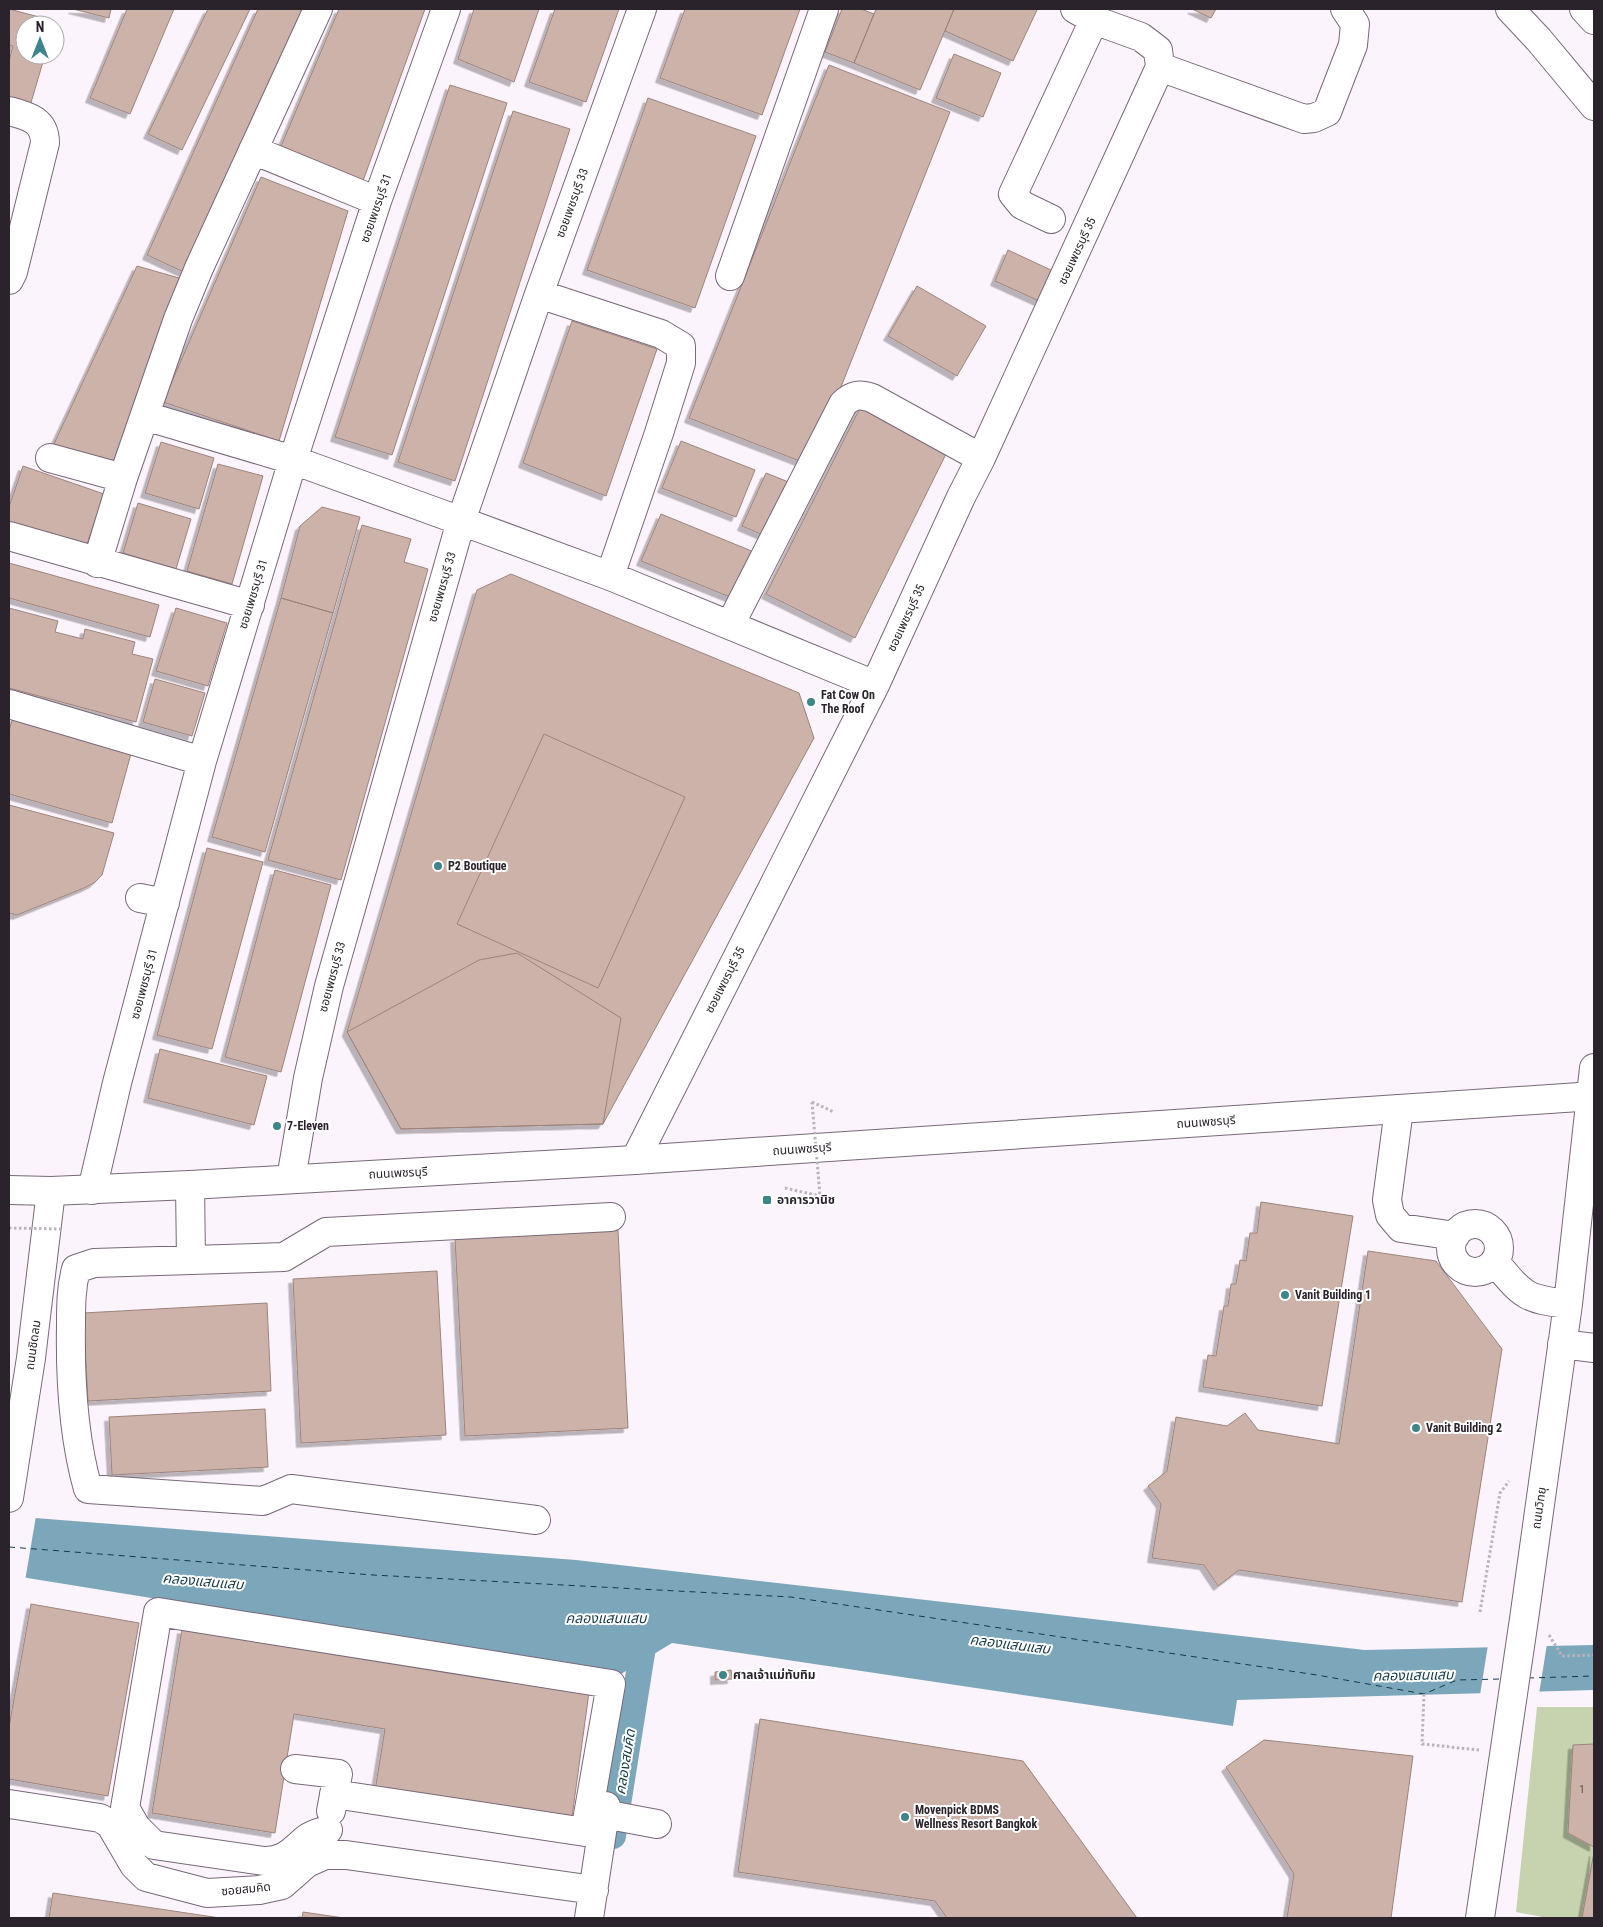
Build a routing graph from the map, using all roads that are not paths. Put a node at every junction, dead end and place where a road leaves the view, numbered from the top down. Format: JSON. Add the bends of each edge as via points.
{"nodes":[{"id":1,"x":318,"y":9,"type":"edge"},
{"id":2,"x":446,"y":9,"type":"edge"},
{"id":3,"x":642,"y":9,"type":"edge"},
{"id":4,"x":824,"y":9,"type":"edge"},
{"id":5,"x":1346,"y":9,"type":"edge"},
{"id":6,"x":1510,"y":9,"type":"edge"},
{"id":7,"x":1584,"y":9,"type":"edge"},
{"id":8,"x":1084,"y":14,"type":"edge"},
{"id":9,"x":1594,"y":20,"type":"edge"},
{"id":10,"x":1160,"y":67,"type":"junction"},
{"id":11,"x":1594,"y":106,"type":"edge"},
{"id":12,"x":9,"y":111,"type":"edge"},
{"id":13,"x":253,"y":150,"type":"junction"},
{"id":14,"x":377,"y":201,"type":"junction"},
{"id":15,"x":1051,"y":219,"type":"dead end"},
{"id":16,"x":730,"y":276,"type":"dead end"},
{"id":17,"x":9,"y":280,"type":"edge"},
{"id":18,"x":539,"y":294,"type":"junction"},
{"id":19,"x":146,"y":416,"type":"junction"},
{"id":20,"x":50,"y":458,"type":"dead end"},
{"id":21,"x":982,"y":458,"type":"junction"},
{"id":22,"x":293,"y":460,"type":"junction"},
{"id":23,"x":123,"y":478,"type":"junction"},
{"id":24,"x":461,"y":521,"type":"junction"},
{"id":25,"x":9,"y":536,"type":"edge"},
{"id":26,"x":97,"y":563,"type":"junction"},
{"id":27,"x":610,"y":576,"type":"junction"},
{"id":28,"x":250,"y":605,"type":"junction"},
{"id":29,"x":730,"y":626,"type":"junction"},
{"id":30,"x":874,"y":685,"type":"junction"},
{"id":31,"x":9,"y":704,"type":"edge"},
{"id":32,"x":202,"y":761,"type":"junction"},
{"id":33,"x":1594,"y":1068,"type":"edge"},
{"id":34,"x":1592,"y":1096,"type":"edge"},
{"id":35,"x":1400,"y":1109,"type":"junction"},
{"id":36,"x":635,"y":1160,"type":"junction"},
{"id":37,"x":291,"y":1179,"type":"junction"},
{"id":38,"x":190,"y":1186,"type":"junction"},
{"id":39,"x":9,"y":1190,"type":"edge"},
{"id":40,"x":92,"y":1190,"type":"junction"},
{"id":41,"x":51,"y":1191,"type":"junction"},
{"id":42,"x":611,"y":1217,"type":"dead end"},
{"id":43,"x":191,"y":1260,"type":"junction"},
{"id":44,"x":1568,"y":1304,"type":"junction"},
{"id":45,"x":1562,"y":1344,"type":"junction"},
{"id":46,"x":1594,"y":1348,"type":"edge"},
{"id":47,"x":9,"y":1498,"type":"edge"},
{"id":48,"x":536,"y":1520,"type":"dead end"},
{"id":49,"x":615,"y":1759,"type":"dead end"},
{"id":50,"x":295,"y":1769,"type":"dead end"},
{"id":51,"x":334,"y":1794,"type":"junction"},
{"id":52,"x":9,"y":1804,"type":"edge"},
{"id":53,"x":604,"y":1814,"type":"junction"},
{"id":54,"x":657,"y":1824,"type":"dead end"},
{"id":55,"x":326,"y":1843,"type":"junction"},
{"id":56,"x":594,"y":1890,"type":"junction"},
{"id":57,"x":589,"y":1918,"type":"edge"},
{"id":58,"x":1480,"y":1918,"type":"edge"}],
"edges":[{"from":1,"to":13,"type":"main road"},
{"from":2,"to":14,"type":"main road","name":"ซอยเพชรบุรี 31"},
{"from":3,"to":18,"type":"main road","name":"ซอยเพชรบุรี 33"},
{"from":4,"to":16,"type":"main road"},
{"from":5,"to":10,"type":"main road","via":[[1355,24],[1353,45],[1327,112],[1314,118],[1304,119]]},
{"from":6,"to":11,"type":"main road"},
{"from":7,"to":9,"type":"main road"},
{"from":8,"to":10,"type":"main road","via":[[1141,38],[1158,50]]},
{"from":8,"to":15,"type":"main road","via":[[1013,194],[1022,205]]},
{"from":10,"to":21,"type":"main road","name":"ซอยเพชรบุรี 35"},
{"from":12,"to":17,"type":"main road","via":[[36,121],[45,134]]},
{"from":13,"to":14,"type":"main road"},
{"from":13,"to":19,"type":"main road","via":[[178,319]]},
{"from":14,"to":22,"type":"main road","name":"ซอยเพชรบุรี 31"},
{"from":18,"to":24,"type":"main road","name":"ซอยเพชรบุรี 33"},
{"from":18,"to":27,"type":"main road","via":[[661,334],[681,346],[681,363]]},
{"from":19,"to":22,"type":"main road"},
{"from":19,"to":23,"type":"main road"},
{"from":20,"to":23,"type":"main road"},
{"from":21,"to":29,"type":"main road","via":[[872,398],[862,394],[849,398]]},
{"from":21,"to":30,"type":"main road","name":"ซอยเพชรบุรี 35"},
{"from":22,"to":24,"type":"main road"},
{"from":22,"to":28,"type":"main road","name":"ซอยเพชรบุรี 31"},
{"from":23,"to":26,"type":"main road"},
{"from":24,"to":27,"type":"main road"},
{"from":24,"to":37,"type":"main road","name":"ซอยเพชรบุรี 33","via":[[329,986],[308,1078]]},
{"from":25,"to":26,"type":"main road"},
{"from":26,"to":28,"type":"main road"},
{"from":27,"to":29,"type":"main road"},
{"from":28,"to":32,"type":"main road","name":"ซอยเพชรบุรี 31"},
{"from":29,"to":30,"type":"main road"},
{"from":30,"to":36,"type":"main road","name":"ซอยเพชรบุรี 35"},
{"from":31,"to":32,"type":"main road"},
{"from":32,"to":40,"type":"main road","name":"ซอยเพชรบุรี 31","via":[[153,901]]},
{"from":33,"to":34,"type":"main road","name":"ถนนวิทยุ"},
{"from":34,"to":35,"type":"main road","name":"ถนนเพชรบุรี"},
{"from":34,"to":44,"type":"main road","name":"ถนนวิทยุ"},
{"from":35,"to":36,"type":"main road","name":"ถนนเพชรบุรี"},
{"from":35,"to":44,"type":"main road","via":[[1387,1200],[1390,1215],[1401,1228],[1455,1236],[1451,1251],[1454,1259],[1466,1270],[1482,1271],[1495,1262],[1527,1296]]},
{"from":36,"to":37,"type":"main road","name":"ถนนเพชรบุรี"},
{"from":37,"to":38,"type":"main road","name":"ถนนเพชรบุรี"},
{"from":38,"to":40,"type":"main road","name":"ถนนเพชรบุรี"},
{"from":38,"to":43,"type":"main road"},
{"from":39,"to":41,"type":"main road","name":"ถนนเพชรบุรี"},
{"from":40,"to":41,"type":"main road","name":"ถนนเพชรบุรี"},
{"from":41,"to":47,"type":"main road","name":"ถนนชิดลม","via":[[31,1358]]},
{"from":42,"to":43,"type":"main road","via":[[326,1232],[284,1257]]},
{"from":43,"to":48,"type":"main road","via":[[94,1263],[76,1269],[72,1284],[70,1358],[75,1431],[88,1489],[263,1501],[291,1489]]},
{"from":44,"to":45,"type":"main road","name":"ถนนวิทยุ"},
{"from":45,"to":46,"type":"main road"},
{"from":45,"to":58,"type":"main road","name":"ถนนวิทยุ","via":[[1534,1624],[1506,1742]]},
{"from":49,"to":53,"type":"main road"},
{"from":50,"to":51,"type":"main road","via":[[338,1774]]},
{"from":51,"to":55,"type":"main road"},
{"from":51,"to":55,"type":"main road","via":[[585,1832],[611,1684],[158,1612],[126,1808],[136,1827],[154,1845],[264,1861],[289,1854],[316,1834]]},
{"from":52,"to":55,"type":"main road","name":"ซอยสมคิด","via":[[100,1818],[110,1824],[134,1865],[146,1877],[207,1893],[259,1890],[282,1885]]},
{"from":53,"to":54,"type":"main road"},
{"from":53,"to":56,"type":"main road"},
{"from":55,"to":56,"type":"main road","name":"ซอยสมคิด","via":[[346,1855]]},
{"from":56,"to":57,"type":"main road"}]}
